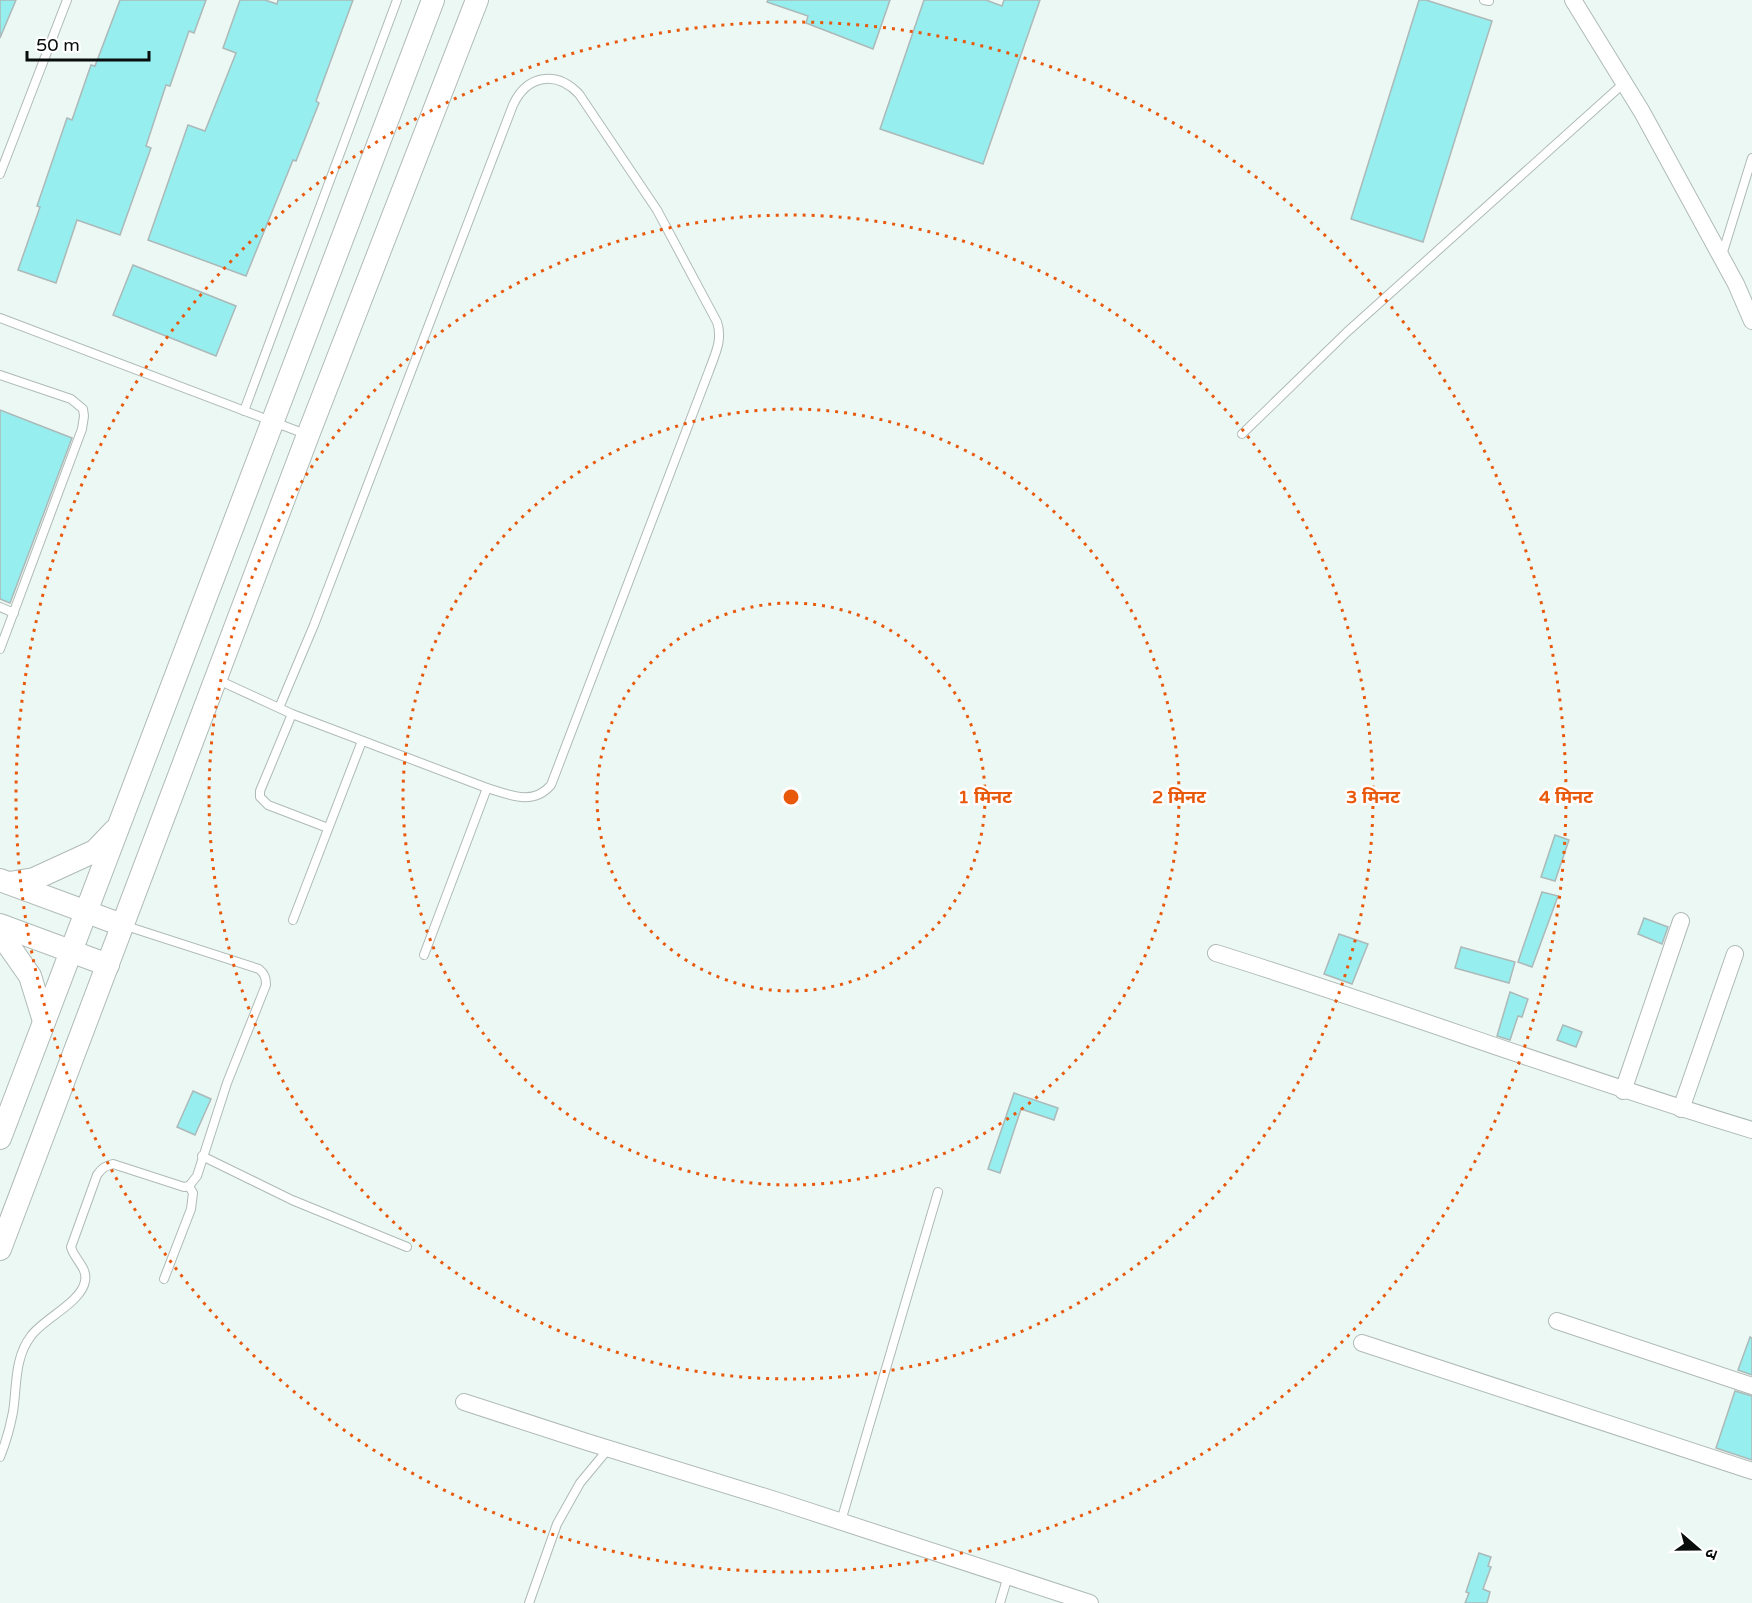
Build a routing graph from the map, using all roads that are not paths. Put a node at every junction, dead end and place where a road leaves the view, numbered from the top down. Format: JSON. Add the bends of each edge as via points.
{"nodes":[{"id":1,"x":67,"y":0,"type":"edge"},
{"id":2,"x":397,"y":0,"type":"edge"},
{"id":3,"x":433,"y":0,"type":"edge"},
{"id":4,"x":477,"y":0,"type":"edge"},
{"id":5,"x":1572,"y":0,"type":"edge"},
{"id":6,"x":1624,"y":82,"type":"junction"},
{"id":7,"x":1752,"y":158,"type":"edge"},
{"id":8,"x":0,"y":174,"type":"edge"},
{"id":9,"x":1721,"y":257,"type":"junction"},
{"id":10,"x":0,"y":318,"type":"edge"},
{"id":11,"x":1752,"y":321,"type":"edge"},
{"id":12,"x":0,"y":375,"type":"edge"},
{"id":13,"x":244,"y":411,"type":"junction"},
{"id":14,"x":273,"y":422,"type":"junction"},
{"id":15,"x":1242,"y":434,"type":"dead end"},
{"id":16,"x":308,"y":435,"type":"junction"},
{"id":17,"x":0,"y":607,"type":"edge"},
{"id":18,"x":14,"y":613,"type":"junction"},
{"id":19,"x":0,"y":649,"type":"edge"},
{"id":20,"x":216,"y":679,"type":"junction"},
{"id":21,"x":279,"y":708,"type":"junction"},
{"id":22,"x":292,"y":714,"type":"junction"},
{"id":23,"x":362,"y":741,"type":"junction"},
{"id":24,"x":487,"y":788,"type":"junction"},
{"id":25,"x":119,"y":825,"type":"junction"},
{"id":26,"x":328,"y":828,"type":"junction"},
{"id":27,"x":4,"y":881,"type":"edge"},
{"id":28,"x":86,"y":912,"type":"junction"},
{"id":29,"x":293,"y":920,"type":"dead end"},
{"id":30,"x":1681,"y":921,"type":"dead end"},
{"id":31,"x":0,"y":925,"type":"edge"},
{"id":32,"x":122,"y":925,"type":"junction"},
{"id":33,"x":0,"y":933,"type":"edge"},
{"id":34,"x":70,"y":952,"type":"junction"},
{"id":35,"x":1216,"y":953,"type":"dead end"},
{"id":36,"x":424,"y":954,"type":"dead end"},
{"id":37,"x":1736,"y":954,"type":"dead end"},
{"id":38,"x":108,"y":965,"type":"junction"},
{"id":39,"x":44,"y":1021,"type":"junction"},
{"id":40,"x":1623,"y":1091,"type":"junction"},
{"id":41,"x":1681,"y":1109,"type":"junction"},
{"id":42,"x":1752,"y":1130,"type":"edge"},
{"id":43,"x":0,"y":1138,"type":"edge"},
{"id":44,"x":202,"y":1156,"type":"junction"},
{"id":45,"x":189,"y":1186,"type":"junction"},
{"id":46,"x":938,"y":1192,"type":"dead end"},
{"id":47,"x":407,"y":1247,"type":"dead end"},
{"id":48,"x":0,"y":1249,"type":"edge"},
{"id":49,"x":164,"y":1279,"type":"dead end"},
{"id":50,"x":1557,"y":1321,"type":"dead end"},
{"id":51,"x":1362,"y":1343,"type":"dead end"},
{"id":52,"x":1752,"y":1386,"type":"edge"},
{"id":53,"x":464,"y":1402,"type":"dead end"},
{"id":54,"x":609,"y":1448,"type":"junction"},
{"id":55,"x":0,"y":1457,"type":"edge"},
{"id":56,"x":1752,"y":1471,"type":"edge"},
{"id":57,"x":841,"y":1521,"type":"junction"},
{"id":58,"x":1008,"y":1576,"type":"junction"},
{"id":59,"x":529,"y":1603,"type":"edge"},
{"id":60,"x":1000,"y":1603,"type":"edge"},
{"id":61,"x":1090,"y":1603,"type":"edge"}],
"edges":[{"from":1,"to":8,"type":"lane"},
{"from":2,"to":13,"type":"lane"},
{"from":3,"to":14,"type":"main road"},
{"from":4,"to":16,"type":"main road"},
{"from":5,"to":6,"type":"street"},
{"from":6,"to":9,"type":"street"},
{"from":6,"to":15,"type":"lane","via":[[1347,332]]},
{"from":7,"to":9,"type":"lane"},
{"from":9,"to":11,"type":"street"},
{"from":10,"to":13,"type":"lane"},
{"from":12,"to":18,"type":"lane","via":[[71,399],[83,409],[84,417]]},
{"from":13,"to":14,"type":"lane"},
{"from":14,"to":16,"type":"lane"},
{"from":14,"to":25,"type":"main road"},
{"from":16,"to":20,"type":"main road"},
{"from":17,"to":18,"type":"lane"},
{"from":18,"to":19,"type":"lane"},
{"from":20,"to":21,"type":"lane"},
{"from":20,"to":32,"type":"main road"},
{"from":21,"to":22,"type":"lane"},
{"from":21,"to":24,"type":"lane","via":[[518,93],[542,79],[560,80],[579,94],[657,210],[717,322],[720,337],[551,785],[543,795],[531,797]]},
{"from":22,"to":23,"type":"lane"},
{"from":22,"to":26,"type":"lane","via":[[260,797],[268,805]]},
{"from":23,"to":24,"type":"lane"},
{"from":23,"to":26,"type":"lane"},
{"from":24,"to":36,"type":"lane"},
{"from":25,"to":27,"type":"main road","via":[[95,851],[34,879]]},
{"from":25,"to":28,"type":"main road"},
{"from":26,"to":29,"type":"lane"},
{"from":27,"to":28,"type":"main road"},
{"from":28,"to":32,"type":"main road"},
{"from":28,"to":34,"type":"main road"},
{"from":30,"to":40,"type":"street"},
{"from":31,"to":34,"type":"main road"},
{"from":32,"to":38,"type":"main road"},
{"from":32,"to":44,"type":"lane","via":[[264,973],[266,985]]},
{"from":33,"to":39,"type":"main road","via":[[30,976]]},
{"from":34,"to":38,"type":"main road"},
{"from":34,"to":39,"type":"main road"},
{"from":35,"to":40,"type":"street","via":[[1382,1006]]},
{"from":37,"to":41,"type":"street"},
{"from":38,"to":48,"type":"main road"},
{"from":39,"to":43,"type":"main road"},
{"from":40,"to":41,"type":"street"},
{"from":41,"to":42,"type":"street"},
{"from":44,"to":45,"type":"lane","via":[[197,1176]]},
{"from":44,"to":47,"type":"lane","via":[[292,1200]]},
{"from":45,"to":49,"type":"lane","via":[[193,1193],[191,1209]]},
{"from":45,"to":55,"type":"lane","via":[[113,1164],[101,1170],[71,1247],[84,1270],[84,1287],[25,1345],[7,1440]]},
{"from":46,"to":57,"type":"lane"},
{"from":50,"to":52,"type":"street"},
{"from":51,"to":56,"type":"street"},
{"from":53,"to":54,"type":"street"},
{"from":54,"to":57,"type":"street"},
{"from":54,"to":59,"type":"lane","via":[[580,1483],[557,1524]]},
{"from":57,"to":58,"type":"street"},
{"from":58,"to":60,"type":"lane"},
{"from":58,"to":61,"type":"street"}]}
